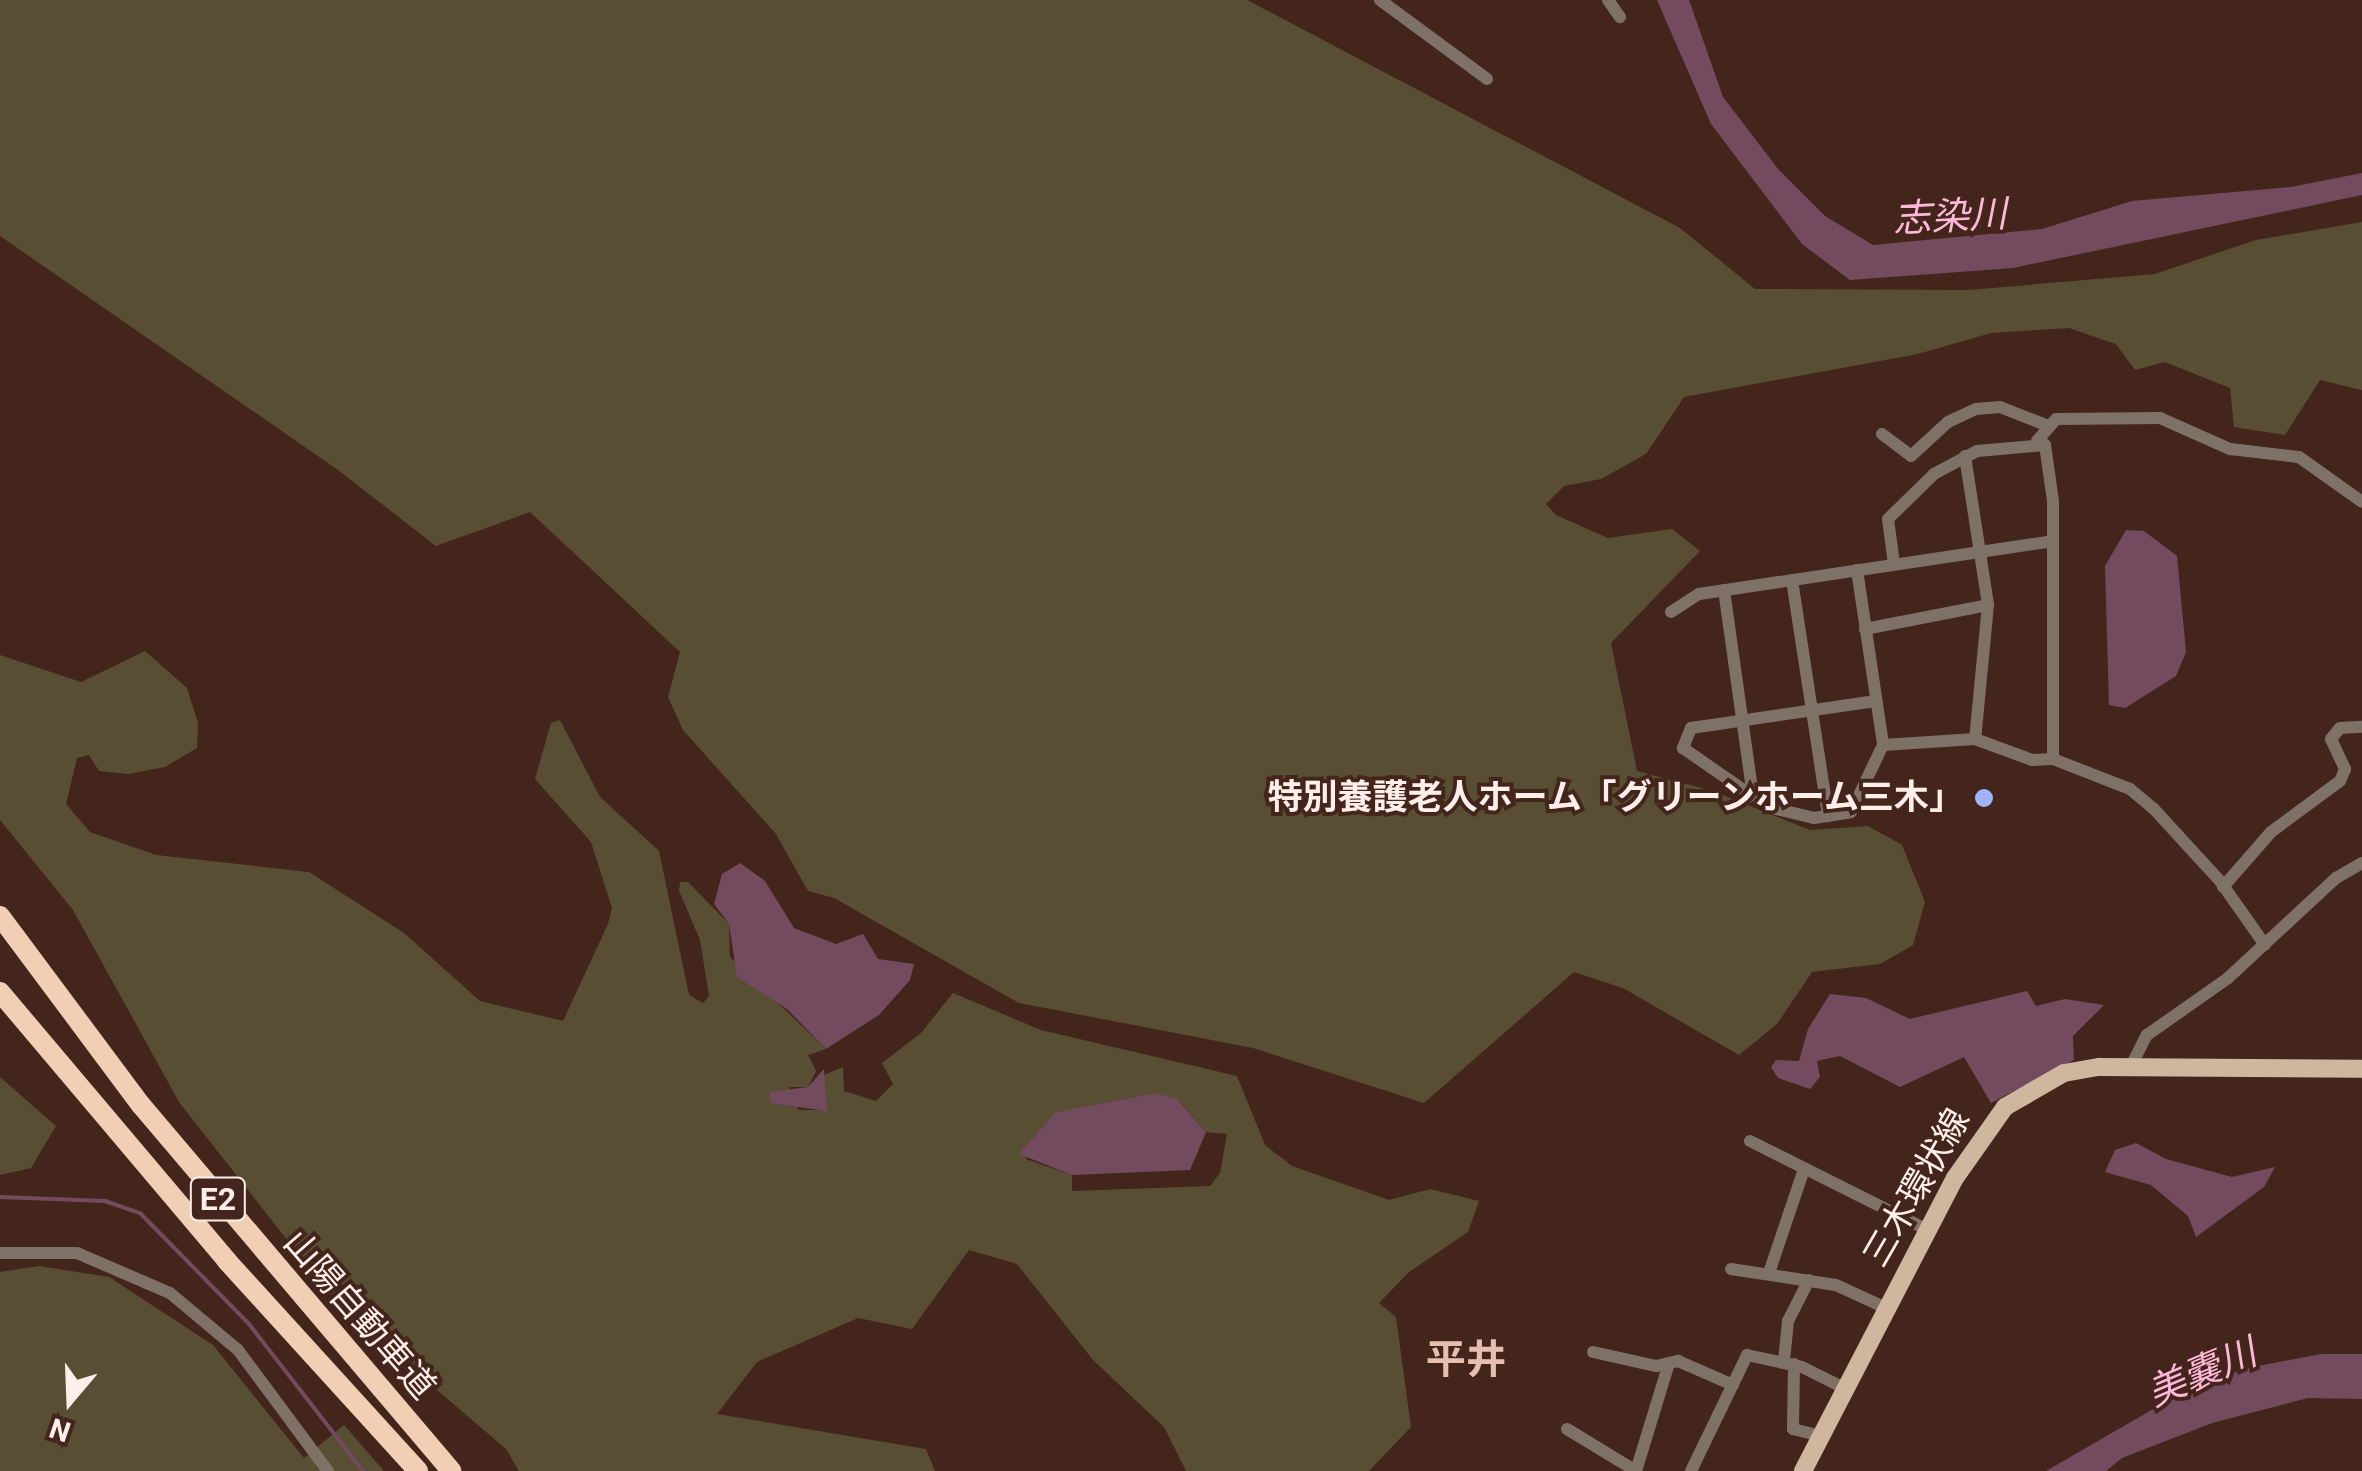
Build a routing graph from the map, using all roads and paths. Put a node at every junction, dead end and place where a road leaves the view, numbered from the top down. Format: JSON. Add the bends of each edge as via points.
{"nodes":[{"id":1,"x":1608,"y":0,"type":"edge"},
{"id":2,"x":1390,"y":3,"type":"edge"},
{"id":3,"x":1620,"y":17,"type":"dead end"},
{"id":4,"x":1487,"y":79,"type":"dead end"},
{"id":5,"x":2046,"y":425,"type":"junction"},
{"id":6,"x":1882,"y":434,"type":"dead end"},
{"id":7,"x":2037,"y":442,"type":"junction"},
{"id":8,"x":1965,"y":456,"type":"junction"},
{"id":9,"x":2362,"y":502,"type":"edge"},
{"id":10,"x":2053,"y":541,"type":"junction"},
{"id":11,"x":1980,"y":552,"type":"junction"},
{"id":12,"x":1894,"y":564,"type":"junction"},
{"id":13,"x":1857,"y":570,"type":"junction"},
{"id":14,"x":1792,"y":580,"type":"junction"},
{"id":15,"x":1724,"y":590,"type":"junction"},
{"id":16,"x":1988,"y":606,"type":"junction"},
{"id":17,"x":1671,"y":612,"type":"dead end"},
{"id":18,"x":1865,"y":629,"type":"junction"},
{"id":19,"x":1876,"y":700,"type":"junction"},
{"id":20,"x":1812,"y":710,"type":"junction"},
{"id":21,"x":1746,"y":720,"type":"junction"},
{"id":22,"x":2362,"y":727,"type":"edge"},
{"id":23,"x":1976,"y":739,"type":"junction"},
{"id":24,"x":1882,"y":745,"type":"junction"},
{"id":25,"x":2053,"y":758,"type":"junction"},
{"id":26,"x":1753,"y":797,"type":"junction"},
{"id":27,"x":1828,"y":816,"type":"junction"},
{"id":28,"x":2362,"y":862,"type":"edge"},
{"id":29,"x":2223,"y":886,"type":"junction"},
{"id":30,"x":0,"y":916,"type":"edge"},
{"id":31,"x":2265,"y":944,"type":"junction"},
{"id":32,"x":0,"y":992,"type":"edge"},
{"id":33,"x":2132,"y":1064,"type":"junction"},
{"id":34,"x":2362,"y":1069,"type":"edge"},
{"id":35,"x":1750,"y":1141,"type":"dead end"},
{"id":36,"x":1804,"y":1170,"type":"junction"},
{"id":37,"x":1928,"y":1230,"type":"junction"},
{"id":38,"x":0,"y":1253,"type":"edge"},
{"id":39,"x":1732,"y":1269,"type":"dead end"},
{"id":40,"x":1769,"y":1273,"type":"junction"},
{"id":41,"x":1809,"y":1280,"type":"junction"},
{"id":42,"x":1886,"y":1308,"type":"junction"},
{"id":43,"x":1593,"y":1352,"type":"dead end"},
{"id":44,"x":1669,"y":1363,"type":"junction"},
{"id":45,"x":1789,"y":1363,"type":"junction"},
{"id":46,"x":1733,"y":1385,"type":"junction"},
{"id":47,"x":1846,"y":1390,"type":"junction"},
{"id":48,"x":1567,"y":1429,"type":"dead end"},
{"id":49,"x":1822,"y":1436,"type":"junction"},
{"id":50,"x":328,"y":1471,"type":"edge"},
{"id":51,"x":418,"y":1471,"type":"edge"},
{"id":52,"x":450,"y":1471,"type":"edge"},
{"id":53,"x":1636,"y":1471,"type":"edge"},
{"id":54,"x":1691,"y":1471,"type":"edge"},
{"id":55,"x":1804,"y":1471,"type":"edge"}],
"edges":[{"from":1,"to":3,"type":"street"},
{"from":2,"to":4,"type":"street"},
{"from":5,"to":6,"type":"street","via":[[2000,408],[1976,409],[1948,422],[1911,456]]},
{"from":5,"to":7,"type":"street"},
{"from":5,"to":9,"type":"street","via":[[2086,417],[2160,418],[2230,448],[2299,456]]},
{"from":7,"to":8,"type":"street"},
{"from":7,"to":10,"type":"street","via":[[2046,445]]},
{"from":8,"to":11,"type":"street"},
{"from":8,"to":12,"type":"street","via":[[1934,474],[1888,519]]},
{"from":10,"to":11,"type":"street"},
{"from":10,"to":25,"type":"street"},
{"from":11,"to":12,"type":"street"},
{"from":11,"to":16,"type":"street"},
{"from":12,"to":13,"type":"street"},
{"from":13,"to":14,"type":"street"},
{"from":13,"to":18,"type":"street"},
{"from":14,"to":15,"type":"street"},
{"from":14,"to":20,"type":"street"},
{"from":15,"to":17,"type":"street","via":[[1699,594]]},
{"from":15,"to":21,"type":"street"},
{"from":16,"to":18,"type":"street"},
{"from":16,"to":23,"type":"street"},
{"from":18,"to":19,"type":"street"},
{"from":19,"to":20,"type":"street"},
{"from":19,"to":24,"type":"street"},
{"from":20,"to":21,"type":"street"},
{"from":20,"to":27,"type":"street"},
{"from":21,"to":26,"type":"street"},
{"from":21,"to":26,"type":"street","via":[[1691,728],[1683,748]]},
{"from":22,"to":29,"type":"street","via":[[2340,728],[2330,739],[2343,759],[2340,781],[2272,832]]},
{"from":23,"to":24,"type":"street"},
{"from":23,"to":25,"type":"street","via":[[2032,760]]},
{"from":24,"to":27,"type":"street","via":[[1851,812]]},
{"from":25,"to":29,"type":"street","via":[[2130,789]]},
{"from":26,"to":27,"type":"street","via":[[1791,814]]},
{"from":28,"to":31,"type":"street"},
{"from":29,"to":31,"type":"street"},
{"from":30,"to":52,"type":"highway","name":"山陽自動車道","number":"E2","via":[[140,1105]]},
{"from":31,"to":33,"type":"street","via":[[2147,1035]]},
{"from":32,"to":51,"type":"highway","name":"山陽自動車道","number":"E2","via":[[227,1260]]},
{"from":33,"to":34,"type":"main road","name":"三木環状線"},
{"from":33,"to":37,"type":"main road","name":"三木環状線","via":[[2064,1073],[2004,1107],[1982,1133]]},
{"from":35,"to":36,"type":"street"},
{"from":36,"to":37,"type":"street"},
{"from":36,"to":40,"type":"street"},
{"from":37,"to":42,"type":"main road","name":"三木環状線"},
{"from":38,"to":50,"type":"street","via":[[77,1253],[170,1293],[238,1350],[301,1444]]},
{"from":39,"to":40,"type":"street"},
{"from":40,"to":41,"type":"street"},
{"from":41,"to":42,"type":"street"},
{"from":41,"to":45,"type":"street","via":[[1788,1321]]},
{"from":42,"to":47,"type":"main road","name":"三木環状線"},
{"from":43,"to":44,"type":"street"},
{"from":44,"to":46,"type":"street"},
{"from":44,"to":53,"type":"street"},
{"from":45,"to":46,"type":"street","via":[[1748,1355]]},
{"from":45,"to":47,"type":"street"},
{"from":45,"to":49,"type":"street","via":[[1793,1429]]},
{"from":46,"to":54,"type":"street"},
{"from":47,"to":49,"type":"main road","name":"三木環状線"},
{"from":48,"to":53,"type":"street"},
{"from":49,"to":55,"type":"main road","name":"三木環状線"}]}
